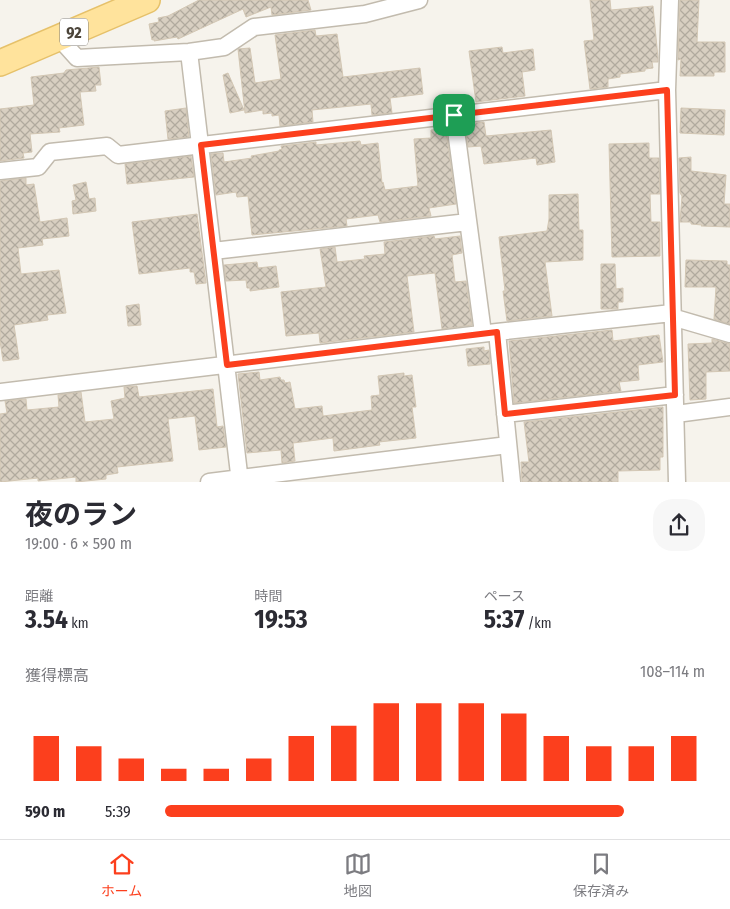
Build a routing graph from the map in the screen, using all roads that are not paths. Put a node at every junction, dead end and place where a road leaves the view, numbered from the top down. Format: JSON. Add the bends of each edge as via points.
{"nodes":[{"id":1,"x":147,"y":0,"type":"edge"},
{"id":2,"x":418,"y":0,"type":"edge"},
{"id":3,"x":670,"y":0,"type":"edge"},
{"id":4,"x":59,"y":38,"type":"junction"},
{"id":5,"x":190,"y":52,"type":"junction"},
{"id":6,"x":0,"y":63,"type":"edge"},
{"id":7,"x":667,"y":90,"type":"junction"},
{"id":8,"x":454,"y":115,"type":"junction"},
{"id":9,"x":201,"y":145,"type":"junction"},
{"id":10,"x":0,"y":171,"type":"edge"},
{"id":11,"x":468,"y":222,"type":"junction"},
{"id":12,"x":213,"y":251,"type":"junction"},
{"id":13,"x":672,"y":315,"type":"junction"},
{"id":14,"x":490,"y":332,"type":"junction"},
{"id":15,"x":730,"y":334,"type":"edge"},
{"id":16,"x":227,"y":365,"type":"junction"},
{"id":17,"x":0,"y":392,"type":"edge"},
{"id":18,"x":675,"y":395,"type":"junction"},
{"id":19,"x":730,"y":407,"type":"edge"},
{"id":20,"x":505,"y":414,"type":"junction"},
{"id":21,"x":676,"y":414,"type":"junction"},
{"id":22,"x":508,"y":445,"type":"junction"},
{"id":23,"x":240,"y":480,"type":"edge"},
{"id":24,"x":209,"y":482,"type":"edge"},
{"id":25,"x":512,"y":482,"type":"edge"},
{"id":26,"x":677,"y":482,"type":"edge"}],
"edges":[{"from":1,"to":4,"type":"main road","number":"92"},
{"from":2,"to":5,"type":"street","via":[[365,14],[254,28],[224,47]]},
{"from":3,"to":7,"type":"street"},
{"from":4,"to":5,"type":"street","via":[[76,58]]},
{"from":4,"to":6,"type":"main road","number":"92"},
{"from":5,"to":9,"type":"street"},
{"from":7,"to":8,"type":"street"},
{"from":7,"to":13,"type":"street"},
{"from":8,"to":9,"type":"street"},
{"from":8,"to":11,"type":"street"},
{"from":9,"to":10,"type":"street","via":[[118,155],[107,146],[50,152],[38,167]]},
{"from":9,"to":12,"type":"street"},
{"from":11,"to":12,"type":"street"},
{"from":11,"to":14,"type":"street"},
{"from":12,"to":16,"type":"street"},
{"from":13,"to":14,"type":"street"},
{"from":13,"to":15,"type":"street"},
{"from":13,"to":18,"type":"street"},
{"from":14,"to":16,"type":"street"},
{"from":14,"to":20,"type":"street"},
{"from":16,"to":17,"type":"street"},
{"from":16,"to":23,"type":"street"},
{"from":18,"to":20,"type":"street"},
{"from":18,"to":21,"type":"street"},
{"from":19,"to":21,"type":"street"},
{"from":20,"to":22,"type":"street"},
{"from":21,"to":26,"type":"street"},
{"from":22,"to":23,"type":"street"},
{"from":22,"to":25,"type":"street"},
{"from":23,"to":24,"type":"street"}]}
